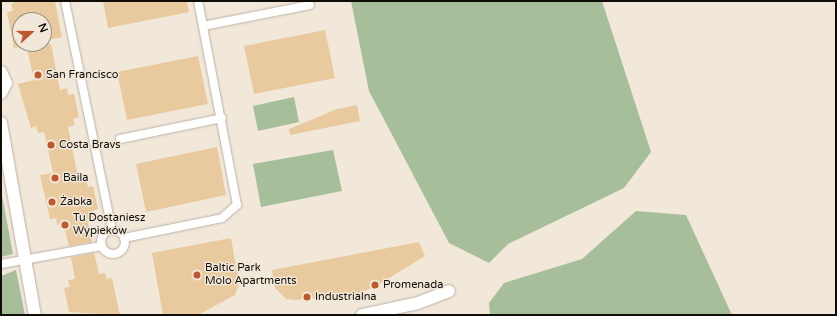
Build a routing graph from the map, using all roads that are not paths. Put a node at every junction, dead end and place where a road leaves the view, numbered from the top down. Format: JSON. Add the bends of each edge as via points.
{"nodes":[{"id":1,"x":65,"y":1,"type":"edge"},
{"id":2,"x":198,"y":1,"type":"edge"},
{"id":3,"x":310,"y":5,"type":"dead end"},
{"id":4,"x":203,"y":26,"type":"junction"},
{"id":5,"x":1,"y":72,"type":"edge"},
{"id":6,"x":1,"y":93,"type":"edge"},
{"id":7,"x":222,"y":118,"type":"junction"},
{"id":8,"x":1,"y":123,"type":"edge"},
{"id":9,"x":120,"y":139,"type":"dead end"},
{"id":10,"x":112,"y":229,"type":"junction"},
{"id":11,"x":124,"y":238,"type":"junction"},
{"id":12,"x":101,"y":246,"type":"junction"},
{"id":13,"x":25,"y":262,"type":"junction"},
{"id":14,"x":3,"y":266,"type":"edge"},
{"id":15,"x":449,"y":291,"type":"dead end"},
{"id":16,"x":35,"y":315,"type":"edge"},
{"id":17,"x":362,"y":315,"type":"edge"}],
"edges":[{"from":1,"to":10,"type":"lane"},
{"from":2,"to":4,"type":"lane"},
{"from":3,"to":4,"type":"lane"},
{"from":4,"to":7,"type":"lane"},
{"from":5,"to":6,"type":"street","via":[[6,83]]},
{"from":7,"to":9,"type":"lane"},
{"from":7,"to":11,"type":"lane","via":[[238,196],[232,213]]},
{"from":8,"to":13,"type":"street"},
{"from":10,"to":11,"type":"lane"},
{"from":10,"to":12,"type":"lane","via":[[102,235]]},
{"from":11,"to":12,"type":"lane","via":[[124,247],[117,253],[108,253]]},
{"from":12,"to":13,"type":"lane"},
{"from":13,"to":14,"type":"lane"},
{"from":13,"to":16,"type":"street"},
{"from":15,"to":17,"type":"street","via":[[418,303]]}]}
